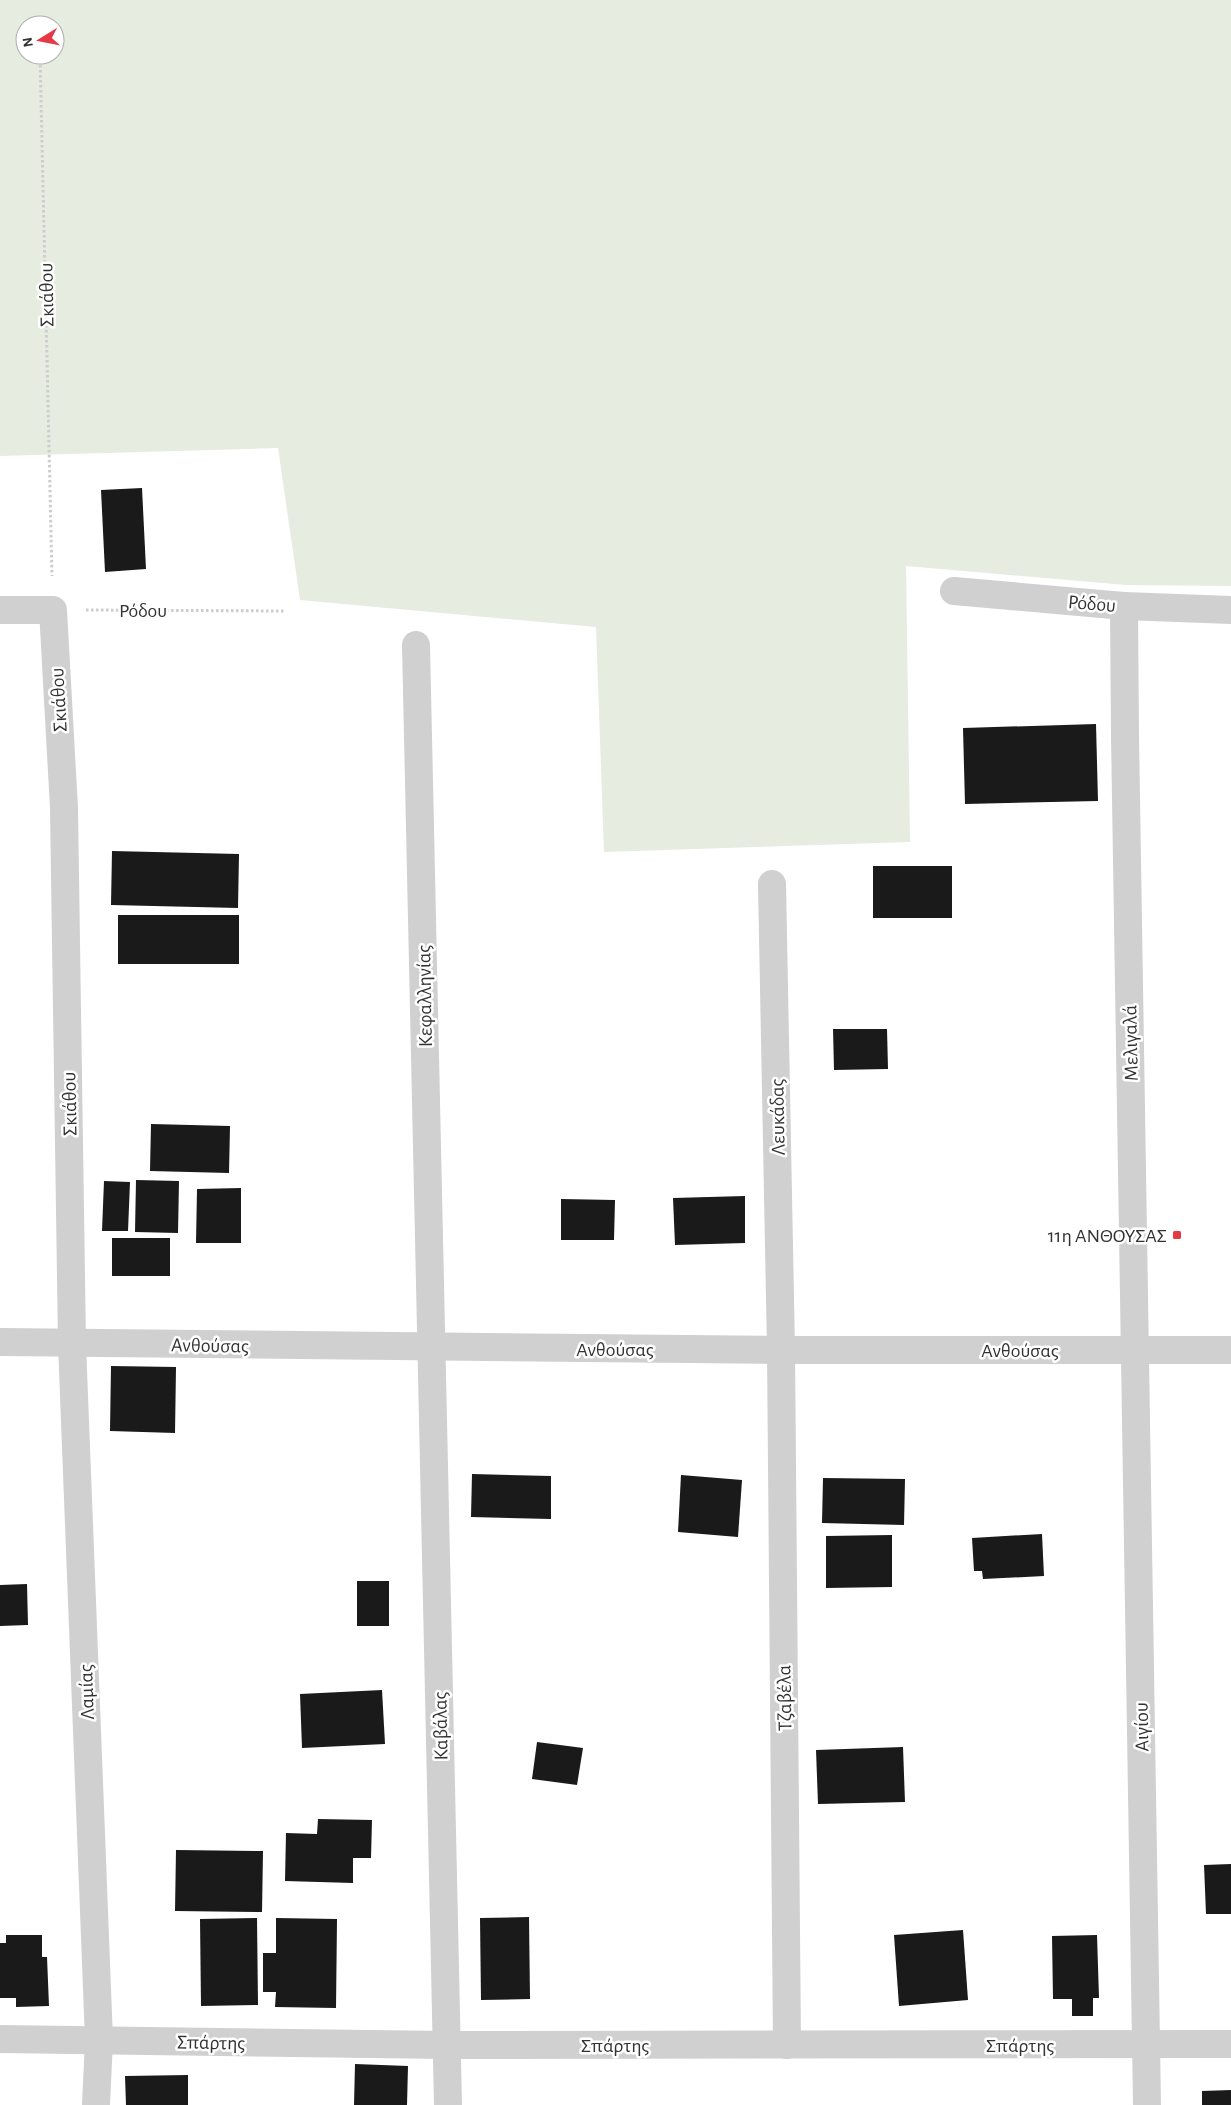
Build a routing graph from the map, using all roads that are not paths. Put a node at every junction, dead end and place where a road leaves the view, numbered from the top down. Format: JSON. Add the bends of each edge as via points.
{"nodes":[{"id":1,"x":954,"y":591,"type":"dead end"},
{"id":2,"x":1124,"y":606,"type":"junction"},
{"id":3,"x":0,"y":610,"type":"edge"},
{"id":4,"x":1231,"y":610,"type":"edge"},
{"id":5,"x":416,"y":645,"type":"dead end"},
{"id":6,"x":772,"y":884,"type":"dead end"},
{"id":7,"x":0,"y":1342,"type":"edge"},
{"id":8,"x":72,"y":1344,"type":"junction"},
{"id":9,"x":432,"y":1348,"type":"junction"},
{"id":10,"x":781,"y":1350,"type":"junction"},
{"id":11,"x":1136,"y":1350,"type":"junction"},
{"id":12,"x":1231,"y":1350,"type":"edge"},
{"id":13,"x":0,"y":2038,"type":"edge"},
{"id":14,"x":99,"y":2040,"type":"junction"},
{"id":15,"x":1146,"y":2044,"type":"junction"},
{"id":16,"x":1231,"y":2044,"type":"edge"},
{"id":17,"x":447,"y":2045,"type":"junction"},
{"id":18,"x":787,"y":2045,"type":"junction"},
{"id":19,"x":96,"y":2105,"type":"edge"},
{"id":20,"x":448,"y":2105,"type":"edge"},
{"id":21,"x":1147,"y":2105,"type":"edge"}],
"edges":[{"from":1,"to":2,"type":"street","name":"Ρόδου"},
{"from":2,"to":4,"type":"street","name":"Ρόδου"},
{"from":2,"to":11,"type":"street","name":"Μελιγαλά"},
{"from":3,"to":8,"type":"street","name":"Σκιάθου","via":[[53,610],[64,808]]},
{"from":5,"to":9,"type":"street","name":"Κεφαλληνίας"},
{"from":6,"to":10,"type":"street","name":"Λευκάδας"},
{"from":7,"to":8,"type":"street","name":"Ανθούσας"},
{"from":8,"to":9,"type":"street","name":"Ανθούσας"},
{"from":8,"to":14,"type":"street","name":"Λαμίας"},
{"from":9,"to":10,"type":"street","name":"Ανθούσας"},
{"from":9,"to":17,"type":"street","name":"Καβάλας"},
{"from":10,"to":11,"type":"street","name":"Ανθούσας"},
{"from":10,"to":18,"type":"street","name":"Τζαβέλα"},
{"from":11,"to":12,"type":"street","name":"Ανθούσας"},
{"from":11,"to":15,"type":"street","name":"Αιγίου"},
{"from":13,"to":14,"type":"street","name":"Σπάρτης"},
{"from":14,"to":17,"type":"street","name":"Σπάρτης"},
{"from":14,"to":19,"type":"street","name":"Λαμίας"},
{"from":15,"to":16,"type":"street","name":"Σπάρτης"},
{"from":15,"to":18,"type":"street","name":"Σπάρτης"},
{"from":15,"to":21,"type":"street","name":"Αιγίου"},
{"from":17,"to":18,"type":"street","name":"Σπάρτης"},
{"from":17,"to":20,"type":"street","name":"Καβάλας"}]}
